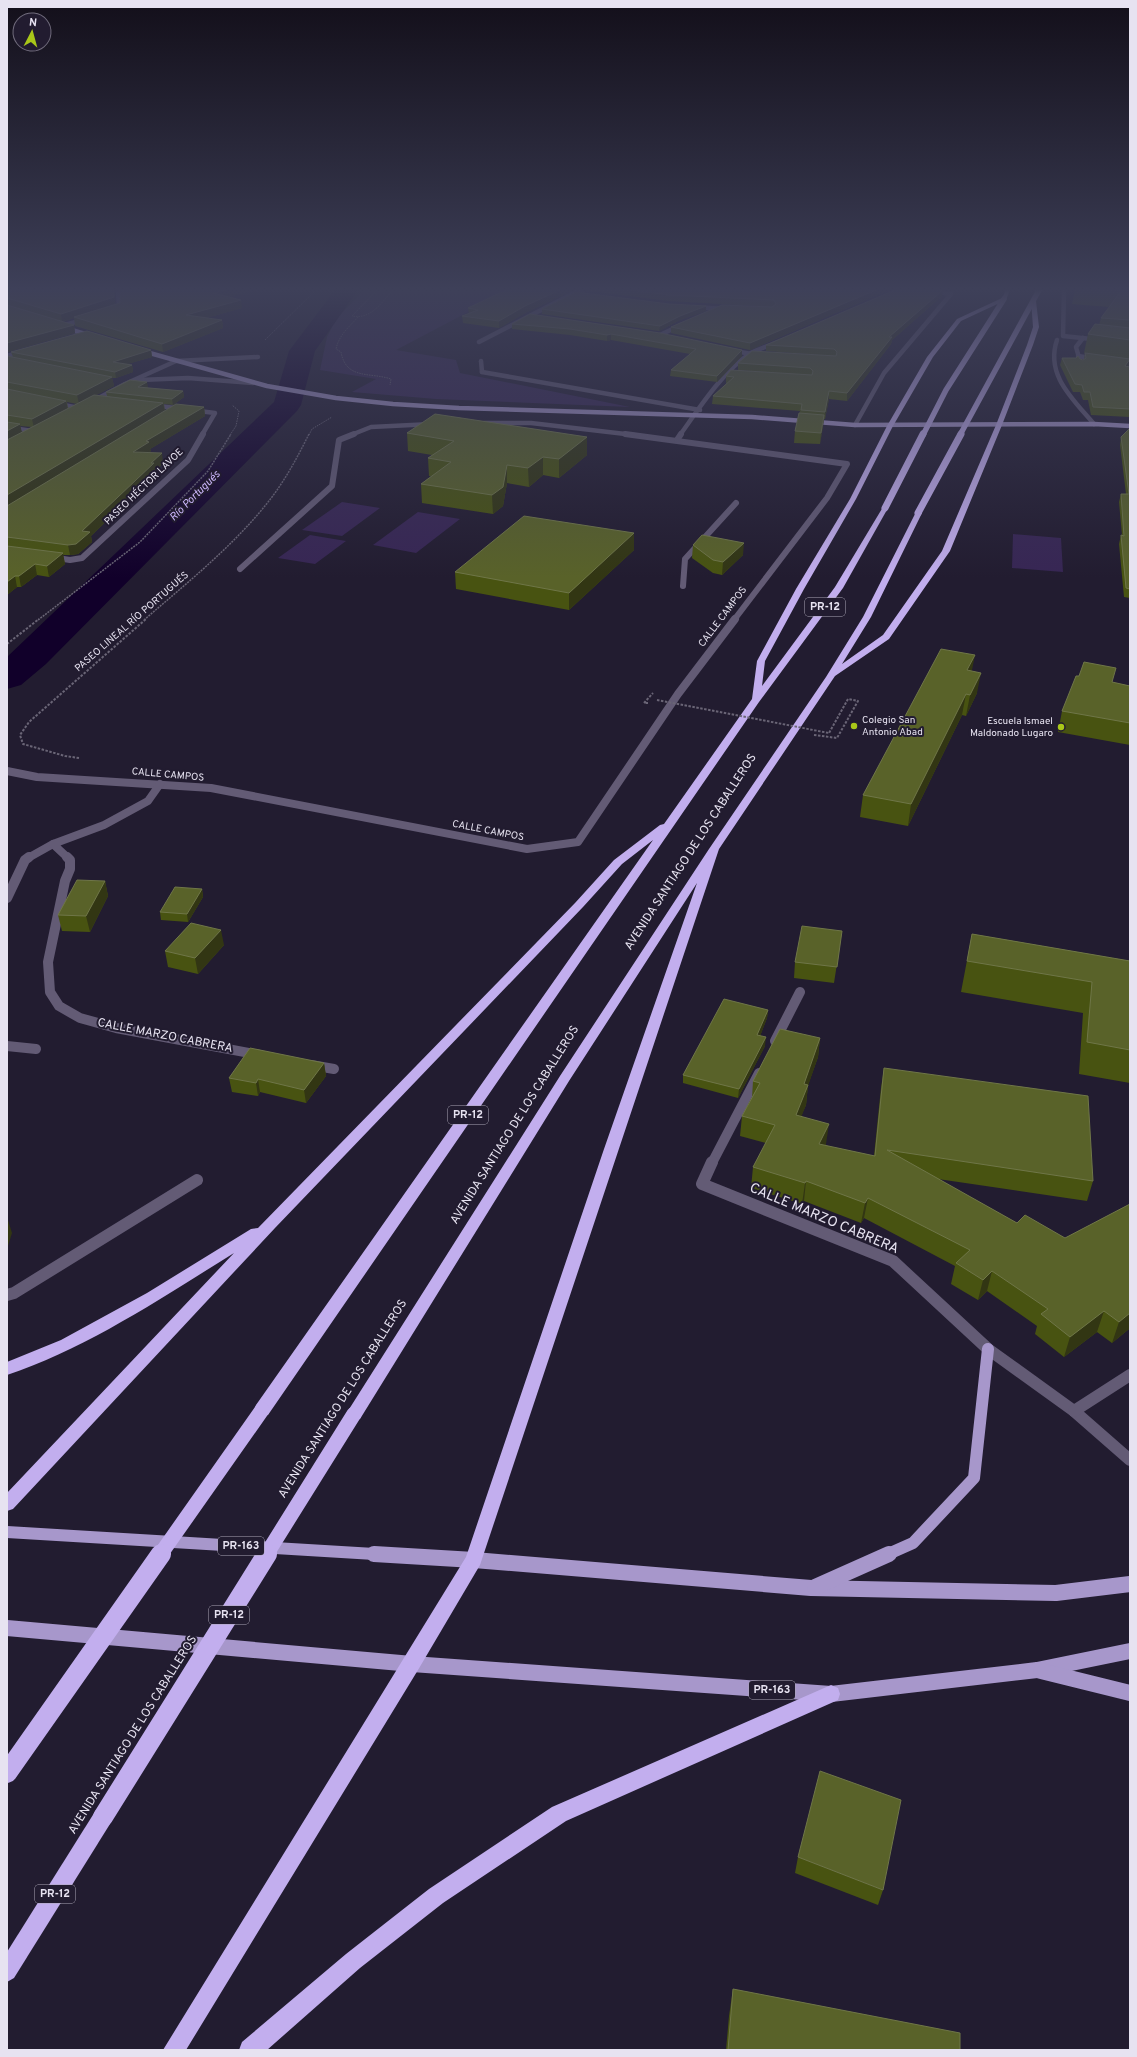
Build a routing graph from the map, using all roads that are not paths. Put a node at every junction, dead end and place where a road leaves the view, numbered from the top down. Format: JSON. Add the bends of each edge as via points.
{"nodes":[{"id":1,"x":121,"y":386,"type":"edge"},
{"id":2,"x":270,"y":386,"type":"edge"},
{"id":3,"x":562,"y":386,"type":"edge"},
{"id":4,"x":719,"y":386,"type":"edge"},
{"id":5,"x":877,"y":386,"type":"edge"},
{"id":6,"x":913,"y":386,"type":"edge"},
{"id":7,"x":949,"y":386,"type":"edge"},
{"id":8,"x":986,"y":386,"type":"edge"},
{"id":9,"x":1014,"y":386,"type":"edge"},
{"id":10,"x":1064,"y":386,"type":"edge"},
{"id":11,"x":95,"y":400,"type":"junction"},
{"id":12,"x":103,"y":401,"type":"edge"},
{"id":13,"x":50,"y":402,"type":"edge"},
{"id":14,"x":148,"y":405,"type":"edge"},
{"id":15,"x":79,"y":408,"type":"junction"},
{"id":16,"x":178,"y":408,"type":"junction"},
{"id":17,"x":700,"y":410,"type":"junction"},
{"id":18,"x":73,"y":411,"type":"edge"},
{"id":19,"x":172,"y":412,"type":"edge"},
{"id":20,"x":694,"y":415,"type":"junction"},
{"id":21,"x":437,"y":423,"type":"edge"},
{"id":22,"x":480,"y":423,"type":"edge"},
{"id":23,"x":1094,"y":424,"type":"junction"},
{"id":24,"x":856,"y":425,"type":"junction"},
{"id":25,"x":999,"y":425,"type":"junction"},
{"id":26,"x":890,"y":426,"type":"junction"},
{"id":27,"x":1130,"y":426,"type":"edge"},
{"id":28,"x":7,"y":427,"type":"edge"},
{"id":29,"x":39,"y":428,"type":"edge"},
{"id":30,"x":32,"y":432,"type":"junction"},
{"id":31,"x":26,"y":435,"type":"edge"},
{"id":32,"x":677,"y":440,"type":"junction"},
{"id":33,"x":736,"y":503,"type":"dead end"},
{"id":34,"x":47,"y":557,"type":"edge"},
{"id":35,"x":240,"y":569,"type":"dead end"},
{"id":36,"x":683,"y":586,"type":"dead end"},
{"id":37,"x":830,"y":677,"type":"junction"},
{"id":38,"x":756,"y":700,"type":"junction"},
{"id":39,"x":7,"y":771,"type":"edge"},
{"id":40,"x":160,"y":784,"type":"junction"},
{"id":41,"x":674,"y":820,"type":"junction"},
{"id":42,"x":53,"y":844,"type":"junction"},
{"id":43,"x":714,"y":849,"type":"junction"},
{"id":44,"x":7,"y":898,"type":"edge"},
{"id":45,"x":800,"y":992,"type":"dead end"},
{"id":46,"x":7,"y":1046,"type":"edge"},
{"id":47,"x":36,"y":1049,"type":"dead end"},
{"id":48,"x":271,"y":1057,"type":"edge"},
{"id":49,"x":303,"y":1063,"type":"edge"},
{"id":50,"x":334,"y":1069,"type":"dead end"},
{"id":51,"x":197,"y":1180,"type":"dead end"},
{"id":52,"x":270,"y":1224,"type":"junction"},
{"id":53,"x":7,"y":1295,"type":"edge"},
{"id":54,"x":988,"y":1349,"type":"junction"},
{"id":55,"x":7,"y":1369,"type":"edge"},
{"id":56,"x":1130,"y":1375,"type":"edge"},
{"id":57,"x":1074,"y":1412,"type":"junction"},
{"id":58,"x":1130,"y":1460,"type":"edge"},
{"id":59,"x":7,"y":1504,"type":"edge"},
{"id":60,"x":7,"y":1532,"type":"edge"},
{"id":61,"x":474,"y":1560,"type":"junction"},
{"id":62,"x":1130,"y":1584,"type":"edge"},
{"id":63,"x":811,"y":1588,"type":"junction"},
{"id":64,"x":7,"y":1628,"type":"edge"},
{"id":65,"x":1130,"y":1651,"type":"edge"},
{"id":66,"x":412,"y":1664,"type":"junction"},
{"id":67,"x":1037,"y":1670,"type":"junction"},
{"id":68,"x":1130,"y":1693,"type":"edge"},
{"id":69,"x":831,"y":1694,"type":"junction"},
{"id":70,"x":7,"y":1773,"type":"edge"},
{"id":71,"x":7,"y":1971,"type":"edge"},
{"id":72,"x":174,"y":2050,"type":"edge"},
{"id":73,"x":250,"y":2050,"type":"edge"}],
"edges":[{"from":1,"to":11,"type":"street"},
{"from":2,"to":20,"type":"main road","via":[[336,398],[459,408]]},
{"from":3,"to":17,"type":"street"},
{"from":4,"to":17,"type":"street"},
{"from":5,"to":24,"type":"street"},
{"from":6,"to":26,"type":"highway"},
{"from":7,"to":38,"type":"highway","number":"PR-12","bridge":true,"via":[[885,508],[839,588]]},
{"from":8,"to":37,"type":"highway","name":"AVENIDA SANTIAGO DE LOS CABALLEROS","number":"PR-12","bridge":true,"via":[[918,513],[867,617]]},
{"from":9,"to":25,"type":"highway"},
{"from":10,"to":23,"type":"street"},
{"from":11,"to":12,"type":"street"},
{"from":11,"to":15,"type":"street"},
{"from":13,"to":15,"type":"street"},
{"from":14,"to":16,"type":"street"},
{"from":15,"to":18,"type":"street"},
{"from":16,"to":19,"type":"street"},
{"from":16,"to":34,"type":"street","name":"PASEO HÉCTOR LAVOE","via":[[215,413],[188,460],[82,558],[70,560]]},
{"from":17,"to":20,"type":"street"},
{"from":20,"to":24,"type":"main road"},
{"from":20,"to":32,"type":"street"},
{"from":21,"to":35,"type":"street","via":[[371,427],[339,440],[332,486]]},
{"from":22,"to":32,"type":"street","via":[[531,423]]},
{"from":23,"to":25,"type":"main road"},
{"from":23,"to":27,"type":"main road"},
{"from":24,"to":26,"type":"main road"},
{"from":25,"to":26,"type":"main road"},
{"from":25,"to":37,"type":"highway","via":[[946,551],[886,637]]},
{"from":26,"to":38,"type":"highway","via":[[857,493],[800,589],[762,661]]},
{"from":28,"to":30,"type":"street"},
{"from":29,"to":30,"type":"street"},
{"from":30,"to":31,"type":"street"},
{"from":32,"to":40,"type":"street","name":"CALLE CAMPOS","via":[[847,464],[827,498],[678,694],[578,842],[527,848],[210,788]]},
{"from":33,"to":36,"type":"street","via":[[685,559]]},
{"from":37,"to":43,"type":"highway","name":"AVENIDA SANTIAGO DE LOS CABALLEROS","number":"PR-12"},
{"from":38,"to":41,"type":"highway","number":"PR-12"},
{"from":39,"to":40,"type":"street","name":"CALLE CAMPOS","via":[[37,777]]},
{"from":40,"to":42,"type":"street","via":[[148,801],[104,825]]},
{"from":41,"to":52,"type":"highway","via":[[618,862],[579,906]]},
{"from":41,"to":70,"type":"highway","number":"PR-12","bridge":true},
{"from":42,"to":44,"type":"street","via":[[26,860]]},
{"from":42,"to":48,"type":"street","name":"CALLE MARZO CABRERA","via":[[70,860],[48,962],[50,992],[59,1006],[80,1018],[116,1028]]},
{"from":43,"to":61,"type":"highway"},
{"from":43,"to":71,"type":"highway","name":"AVENIDA SANTIAGO DE LOS CABALLEROS","number":"PR-12","bridge":true,"via":[[564,1080]]},
{"from":45,"to":54,"type":"street","name":"CALLE MARZO CABRERA","via":[[702,1184],[893,1262]]},
{"from":46,"to":47,"type":"street"},
{"from":49,"to":50,"type":"street"},
{"from":51,"to":53,"type":"street","via":[[21,1289]]},
{"from":52,"to":55,"type":"highway","via":[[152,1297],[66,1344]]},
{"from":52,"to":59,"type":"highway"},
{"from":54,"to":57,"type":"street","name":"CALLE MARZO CABRERA"},
{"from":54,"to":63,"type":"main road","via":[[974,1478],[913,1543]]},
{"from":56,"to":57,"type":"street"},
{"from":57,"to":58,"type":"street","name":"CALLE MARZO CABRERA"},
{"from":60,"to":61,"type":"main road","number":"PR-163"},
{"from":61,"to":63,"type":"main road","number":"PR-163"},
{"from":61,"to":66,"type":"highway"},
{"from":62,"to":63,"type":"main road","number":"PR-163","via":[[1056,1593]]},
{"from":64,"to":66,"type":"main road","number":"PR-163"},
{"from":65,"to":67,"type":"main road","number":"PR-163"},
{"from":66,"to":69,"type":"main road","number":"PR-163"},
{"from":66,"to":72,"type":"highway"},
{"from":67,"to":68,"type":"main road"},
{"from":67,"to":69,"type":"main road","number":"PR-163"},
{"from":69,"to":73,"type":"highway","via":[[559,1814],[436,1896],[353,1961]]}]}
